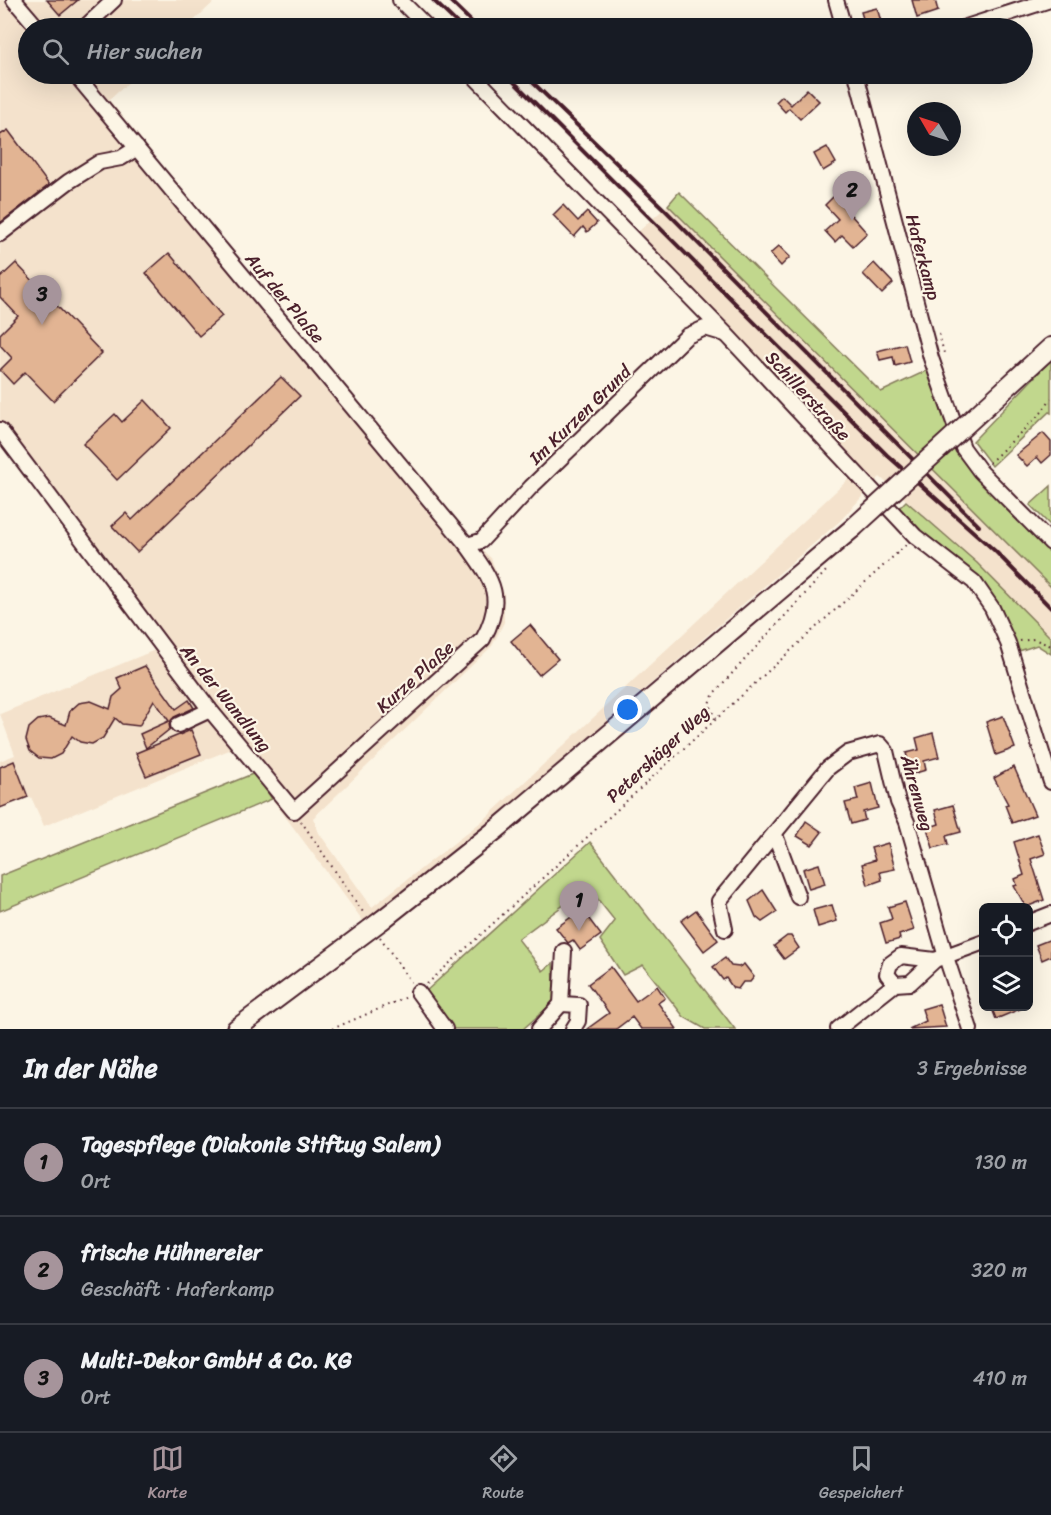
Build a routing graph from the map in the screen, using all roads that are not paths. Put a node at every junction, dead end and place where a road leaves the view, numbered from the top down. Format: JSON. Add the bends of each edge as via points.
{"nodes":[{"id":1,"x":14,"y":0,"type":"edge"},
{"id":2,"x":114,"y":0,"type":"edge"},
{"id":3,"x":400,"y":0,"type":"edge"},
{"id":4,"x":836,"y":0,"type":"edge"},
{"id":5,"x":1050,"y":0,"type":"edge"},
{"id":6,"x":29,"y":18,"type":"edge"},
{"id":7,"x":95,"y":18,"type":"edge"},
{"id":8,"x":418,"y":18,"type":"edge"},
{"id":9,"x":841,"y":18,"type":"edge"},
{"id":10,"x":994,"y":18,"type":"edge"},
{"id":11,"x":83,"y":84,"type":"edge"},
{"id":12,"x":482,"y":84,"type":"edge"},
{"id":13,"x":859,"y":84,"type":"edge"},
{"id":14,"x":137,"y":148,"type":"junction"},
{"id":15,"x":0,"y":234,"type":"edge"},
{"id":16,"x":726,"y":334,"type":"junction"},
{"id":17,"x":1051,"y":346,"type":"edge"},
{"id":18,"x":0,"y":430,"type":"edge"},
{"id":19,"x":1051,"y":543,"type":"edge"},
{"id":20,"x":467,"y":545,"type":"junction"},
{"id":21,"x":210,"y":710,"type":"junction"},
{"id":22,"x":178,"y":725,"type":"dead end"},
{"id":23,"x":1051,"y":782,"type":"edge"},
{"id":24,"x":294,"y":812,"type":"joint"},
{"id":25,"x":775,"y":834,"type":"junction"},
{"id":26,"x":798,"y":897,"type":"dead end"},
{"id":27,"x":1051,"y":914,"type":"edge"},
{"id":28,"x":1033,"y":921,"type":"edge"},
{"id":29,"x":725,"y":929,"type":"dead end"},
{"id":30,"x":979,"y":944,"type":"edge"},
{"id":31,"x":564,"y":951,"type":"dead end"},
{"id":32,"x":940,"y":958,"type":"junction"},
{"id":33,"x":895,"y":984,"type":"junction"},
{"id":34,"x":418,"y":992,"type":"road end"},
{"id":35,"x":561,"y":1004,"type":"junction"},
{"id":36,"x":236,"y":1029,"type":"edge"},
{"id":37,"x":445,"y":1029,"type":"edge"},
{"id":38,"x":539,"y":1029,"type":"edge"},
{"id":39,"x":573,"y":1029,"type":"edge"},
{"id":40,"x":838,"y":1029,"type":"edge"},
{"id":41,"x":970,"y":1029,"type":"edge"}],
"edges":[{"from":1,"to":6,"type":"street"},
{"from":2,"to":7,"type":"street"},
{"from":3,"to":8,"type":"street"},
{"from":4,"to":9,"type":"street"},
{"from":5,"to":10,"type":"street"},
{"from":11,"to":14,"type":"street","name":"Auf der Plaße"},
{"from":12,"to":16,"type":"street","name":"Schillerstraße"},
{"from":13,"to":19,"type":"street","name":"Haferkamp","via":[[932,358],[963,448],[980,471]]},
{"from":14,"to":15,"type":"street","via":[[121,158],[100,162],[68,182]]},
{"from":14,"to":20,"type":"street","name":"Auf der Plaße"},
{"from":16,"to":20,"type":"street","name":"Im Kurzen Grund","via":[[705,328],[687,336],[481,541]]},
{"from":16,"to":23,"type":"street","name":"Schillerstraße","via":[[915,536],[974,582],[992,608],[1008,643]]},
{"from":17,"to":36,"type":"main road","bridge":true,"via":[[853,528],[497,829]]},
{"from":18,"to":21,"type":"street","name":"An der Wandlung"},
{"from":20,"to":24,"type":"street","name":"Kurze Plaße","via":[[490,577],[495,594],[496,608],[483,639]]},
{"from":21,"to":22,"type":"street"},
{"from":21,"to":24,"type":"street","name":"An der Wandlung"},
{"from":25,"to":26,"type":"street"},
{"from":25,"to":29,"type":"street","name":"Ährenweg","via":[[719,901]]},
{"from":25,"to":32,"type":"street","name":"Ährenweg","via":[[828,768],[848,753],[880,744],[886,751],[907,822]]},
{"from":27,"to":28,"type":"street"},
{"from":30,"to":32,"type":"street"},
{"from":31,"to":35,"type":"street"},
{"from":32,"to":33,"type":"street","via":[[910,983]]},
{"from":32,"to":33,"type":"street","via":[[901,956],[890,964],[887,974]]},
{"from":32,"to":41,"type":"street","name":"Ährenweg"},
{"from":33,"to":40,"type":"street"},
{"from":34,"to":37,"type":"street"},
{"from":35,"to":38,"type":"street"},
{"from":35,"to":39,"type":"street","via":[[579,1005]]}]}
